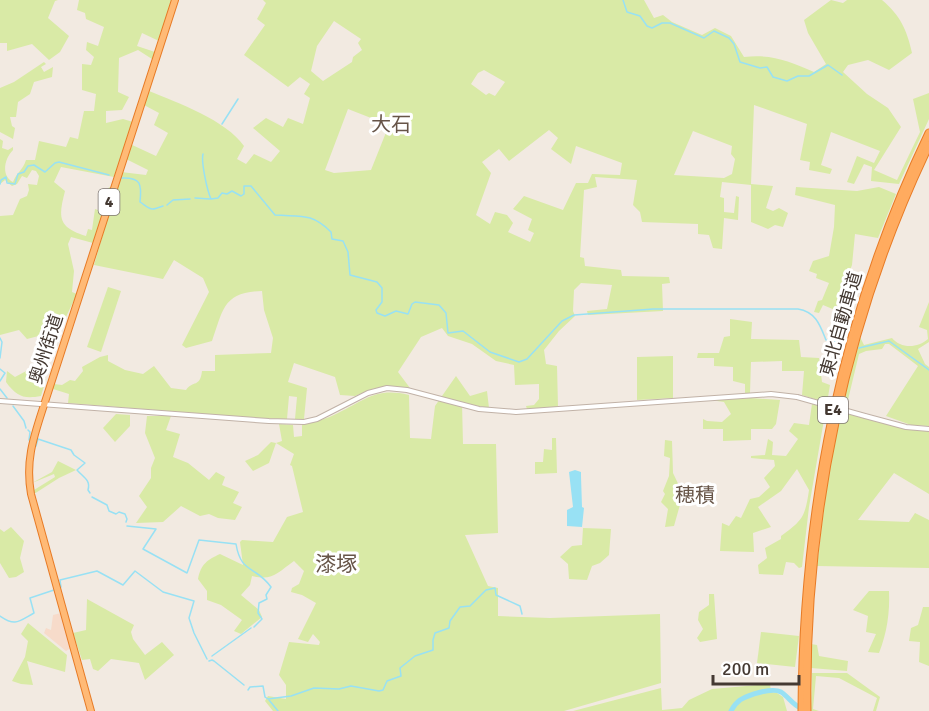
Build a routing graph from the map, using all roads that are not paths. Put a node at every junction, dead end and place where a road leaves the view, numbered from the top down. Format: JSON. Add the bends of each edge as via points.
{"nodes":[{"id":1,"x":175,"y":0,"type":"edge"},
{"id":2,"x":929,"y":134,"type":"edge"},
{"id":3,"x":929,"y":145,"type":"edge"},
{"id":4,"x":0,"y":401,"type":"edge"},
{"id":5,"x":44,"y":405,"type":"junction"},
{"id":6,"x":929,"y":429,"type":"edge"},
{"id":7,"x":805,"y":701,"type":"junction"},
{"id":8,"x":91,"y":711,"type":"edge"},
{"id":9,"x":802,"y":711,"type":"edge"},
{"id":10,"x":807,"y":711,"type":"edge"}],
"edges":[{"from":1,"to":5,"type":"highway","name":"奥州街道","number":"4"},
{"from":2,"to":7,"type":"highway","name":"東北自動車道","number":"E4","via":[[875,263],[834,404],[809,558]]},
{"from":3,"to":7,"type":"highway","name":"東北自動車道","number":"E4","via":[[868,298],[833,431],[814,557]]},
{"from":4,"to":5,"type":"street"},
{"from":5,"to":6,"type":"street","bridge":true,"via":[[303,422],[387,388],[479,409],[516,412],[771,394],[797,397],[906,427]]},
{"from":5,"to":8,"type":"highway","name":"奥州街道","number":"4","via":[[28,460],[28,479]]},
{"from":7,"to":9,"type":"highway","name":"東北自動車道","number":"E4"},
{"from":7,"to":10,"type":"highway","name":"東北自動車道","number":"E4"}]}
